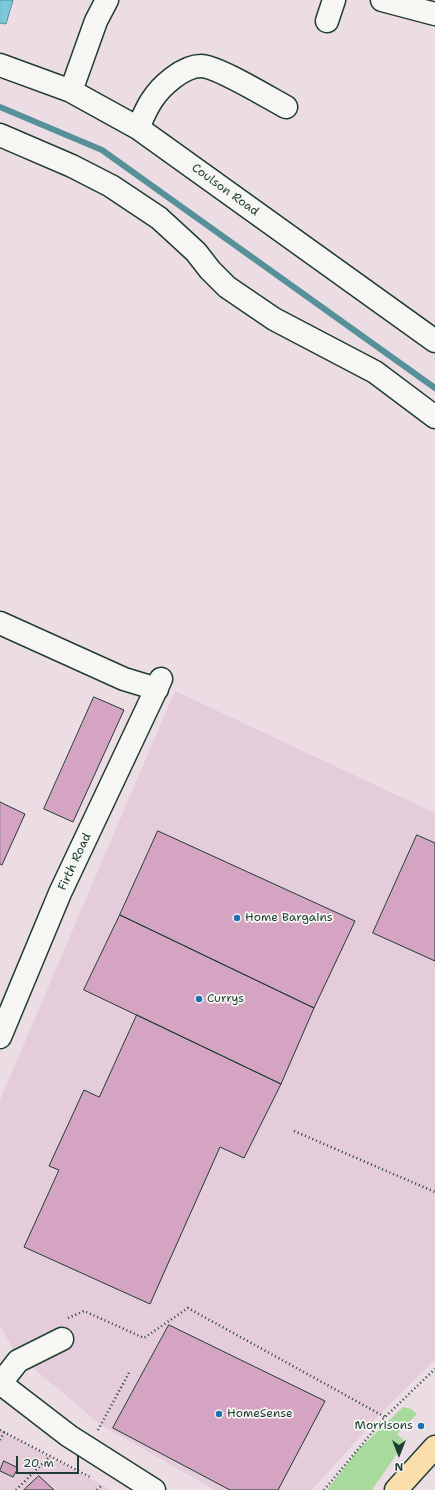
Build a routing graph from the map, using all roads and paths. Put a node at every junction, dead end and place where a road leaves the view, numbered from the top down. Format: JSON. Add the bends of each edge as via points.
{"nodes":[{"id":1,"x":106,"y":0,"type":"edge"},
{"id":2,"x":334,"y":0,"type":"edge"},
{"id":3,"x":382,"y":0,"type":"edge"},
{"id":4,"x":435,"y":14,"type":"edge"},
{"id":5,"x":327,"y":21,"type":"dead end"},
{"id":6,"x":0,"y":65,"type":"edge"},
{"id":7,"x":70,"y":91,"type":"junction"},
{"id":8,"x":286,"y":108,"type":"dead end"},
{"id":9,"x":138,"y":128,"type":"junction"},
{"id":10,"x":0,"y":135,"type":"edge"},
{"id":11,"x":432,"y":332,"type":"edge"},
{"id":12,"x":435,"y":416,"type":"edge"},
{"id":13,"x":0,"y":622,"type":"edge"},
{"id":14,"x":0,"y":1037,"type":"edge"},
{"id":15,"x":294,"y":1131,"type":"dead end"},
{"id":16,"x":435,"y":1192,"type":"edge"},
{"id":17,"x":64,"y":1329,"type":"joint"},
{"id":18,"x":435,"y":1369,"type":"edge"},
{"id":19,"x":130,"y":1371,"type":"dead end"},
{"id":20,"x":0,"y":1384,"type":"edge"},
{"id":21,"x":384,"y":1417,"type":"junction"},
{"id":22,"x":0,"y":1430,"type":"edge"},
{"id":23,"x":4,"y":1432,"type":"junction"},
{"id":24,"x":0,"y":1440,"type":"edge"},
{"id":25,"x":87,"y":1447,"type":"junction"},
{"id":26,"x":435,"y":1447,"type":"edge"},
{"id":27,"x":50,"y":1456,"type":"junction"},
{"id":28,"x":435,"y":1460,"type":"edge"},
{"id":29,"x":96,"y":1480,"type":"dead end"},
{"id":30,"x":402,"y":1484,"type":"edge"},
{"id":31,"x":106,"y":1487,"type":"dead end"},
{"id":32,"x":16,"y":1490,"type":"edge"},
{"id":33,"x":97,"y":1490,"type":"edge"},
{"id":34,"x":154,"y":1490,"type":"edge"},
{"id":35,"x":324,"y":1490,"type":"edge"}],
"edges":[{"from":1,"to":7,"type":"street"},
{"from":2,"to":5,"type":"street"},
{"from":3,"to":4,"type":"street"},
{"from":6,"to":7,"type":"street","name":"Coulson Road"},
{"from":7,"to":9,"type":"street","name":"Coulson Road"},
{"from":8,"to":9,"type":"street","via":[[216,69],[201,66],[186,70],[166,83],[152,100]]},
{"from":9,"to":11,"type":"street","name":"Coulson Road"},
{"from":10,"to":12,"type":"street","via":[[72,166],[110,186],[159,218],[196,252],[227,287],[274,319],[375,372]]},
{"from":13,"to":14,"type":"street","name":"Firth Road","via":[[124,679],[159,684],[60,893]]},
{"from":15,"to":16,"type":"path"},
{"from":17,"to":20,"type":"street","via":[[18,1361]]},
{"from":17,"to":21,"type":"path","via":[[84,1311],[144,1338],[188,1308]]},
{"from":18,"to":21,"type":"path"},
{"from":19,"to":25,"type":"path"},
{"from":20,"to":25,"type":"street"},
{"from":21,"to":35,"type":"path"},
{"from":22,"to":23,"type":"path"},
{"from":23,"to":24,"type":"path"},
{"from":23,"to":27,"type":"path"},
{"from":25,"to":34,"type":"street"},
{"from":26,"to":30,"type":"main road"},
{"from":27,"to":29,"type":"path"},
{"from":27,"to":32,"type":"path"},
{"from":28,"to":30,"type":"main road"},
{"from":31,"to":33,"type":"path","via":[[102,1484]]}]}
